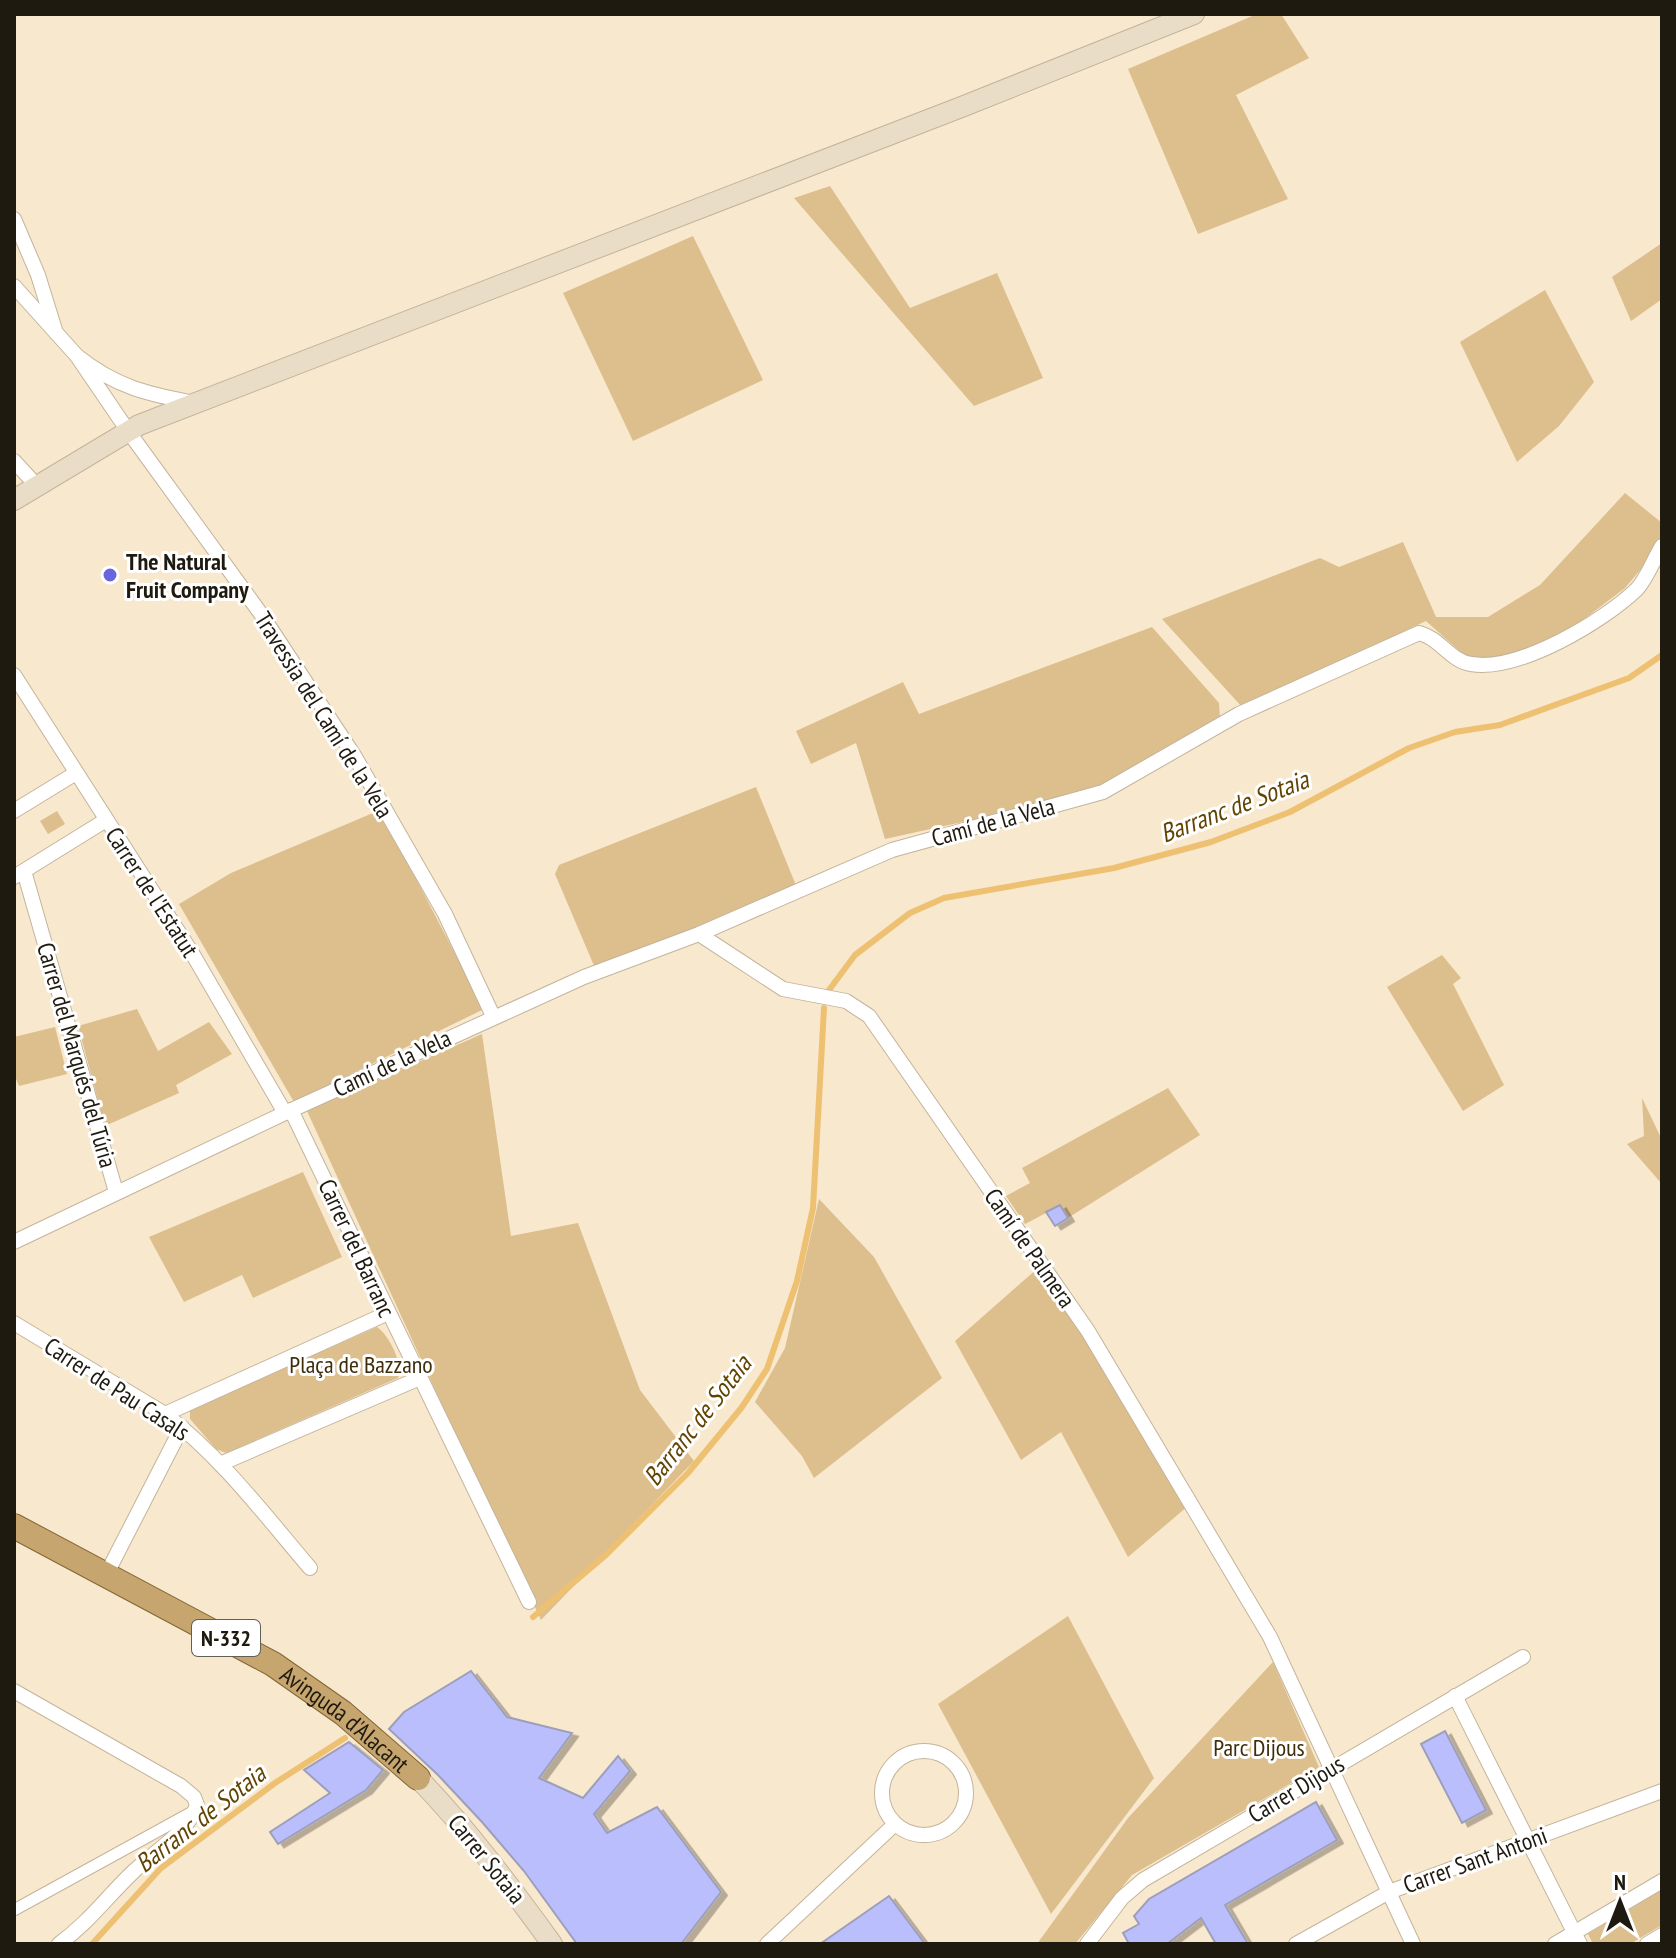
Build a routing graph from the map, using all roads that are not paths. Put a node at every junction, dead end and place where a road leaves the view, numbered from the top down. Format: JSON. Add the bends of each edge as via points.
{"nodes":[{"id":1,"x":1194,"y":14,"type":"edge"},
{"id":2,"x":14,"y":219,"type":"edge"},
{"id":3,"x":14,"y":286,"type":"edge"},
{"id":4,"x":56,"y":333,"type":"junction"},
{"id":5,"x":77,"y":356,"type":"junction"},
{"id":6,"x":195,"y":403,"type":"junction"},
{"id":7,"x":128,"y":431,"type":"junction"},
{"id":8,"x":14,"y":461,"type":"edge"},
{"id":9,"x":37,"y":486,"type":"junction"},
{"id":10,"x":14,"y":500,"type":"edge"},
{"id":11,"x":1662,"y":546,"type":"edge"},
{"id":12,"x":14,"y":675,"type":"edge"},
{"id":13,"x":76,"y":773,"type":"junction"},
{"id":14,"x":14,"y":811,"type":"edge"},
{"id":15,"x":106,"y":820,"type":"junction"},
{"id":16,"x":19,"y":874,"type":"edge"},
{"id":17,"x":699,"y":934,"type":"junction"},
{"id":18,"x":493,"y":1016,"type":"junction"},
{"id":19,"x":288,"y":1111,"type":"junction"},
{"id":20,"x":116,"y":1192,"type":"junction"},
{"id":21,"x":14,"y":1242,"type":"edge"},
{"id":22,"x":388,"y":1313,"type":"junction"},
{"id":23,"x":14,"y":1323,"type":"edge"},
{"id":24,"x":420,"y":1378,"type":"junction"},
{"id":25,"x":165,"y":1414,"type":"junction"},
{"id":26,"x":182,"y":1427,"type":"junction"},
{"id":27,"x":220,"y":1464,"type":"junction"},
{"id":28,"x":14,"y":1526,"type":"edge"},
{"id":29,"x":310,"y":1568,"type":"dead end"},
{"id":30,"x":106,"y":1575,"type":"junction"},
{"id":31,"x":529,"y":1602,"type":"dead end"},
{"id":32,"x":1523,"y":1657,"type":"dead end"},
{"id":33,"x":14,"y":1691,"type":"edge"},
{"id":34,"x":1455,"y":1696,"type":"junction"},
{"id":35,"x":1331,"y":1767,"type":"junction"},
{"id":36,"x":418,"y":1778,"type":"joint"},
{"id":37,"x":1662,"y":1791,"type":"edge"},
{"id":38,"x":196,"y":1805,"type":"junction"},
{"id":39,"x":895,"y":1824,"type":"junction"},
{"id":40,"x":1529,"y":1840,"type":"junction"},
{"id":41,"x":1662,"y":1881,"type":"edge"},
{"id":42,"x":1389,"y":1892,"type":"junction"},
{"id":43,"x":14,"y":1910,"type":"edge"},
{"id":44,"x":1662,"y":1935,"type":"edge"},
{"id":45,"x":1578,"y":1938,"type":"edge"},
{"id":46,"x":59,"y":1944,"type":"edge"},
{"id":47,"x":552,"y":1944,"type":"edge"},
{"id":48,"x":767,"y":1944,"type":"edge"},
{"id":49,"x":1087,"y":1944,"type":"edge"},
{"id":50,"x":1296,"y":1944,"type":"edge"},
{"id":51,"x":1413,"y":1944,"type":"edge"},
{"id":52,"x":1555,"y":1944,"type":"edge"},
{"id":53,"x":1647,"y":1944,"type":"edge"}],
"edges":[{"from":1,"to":6,"type":"main road"},
{"from":2,"to":4,"type":"street"},
{"from":3,"to":4,"type":"street"},
{"from":4,"to":5,"type":"street"},
{"from":5,"to":6,"type":"street","via":[[123,387]]},
{"from":5,"to":7,"type":"street","name":"Travessia del Camí de la Vela"},
{"from":6,"to":7,"type":"main road"},
{"from":7,"to":9,"type":"main road"},
{"from":7,"to":18,"type":"street","name":"Travessia del Camí de la Vela","via":[[261,614],[355,757],[445,914]]},
{"from":8,"to":9,"type":"street"},
{"from":9,"to":10,"type":"main road"},
{"from":11,"to":17,"type":"street","name":"Camí de la Vela","via":[[1638,587],[1580,631],[1524,657],[1476,665],[1462,662],[1419,633],[1239,714],[1103,792],[892,850]]},
{"from":12,"to":13,"type":"street","name":"Carrer de l'Estatut"},
{"from":13,"to":14,"type":"street"},
{"from":13,"to":15,"type":"street","name":"Carrer de l'Estatut"},
{"from":15,"to":16,"type":"street"},
{"from":15,"to":19,"type":"street","name":"Carrer de l'Estatut"},
{"from":16,"to":20,"type":"street","name":"Carrer del Marqués del Túria"},
{"from":17,"to":18,"type":"street","name":"Camí de la Vela"},
{"from":17,"to":35,"type":"street","name":"Camí de Palmera","via":[[783,989],[846,1001],[869,1016],[1088,1331],[1278,1652]]},
{"from":18,"to":19,"type":"street","name":"Camí de la Vela"},
{"from":19,"to":20,"type":"street","name":"Camí de la Vela"},
{"from":19,"to":22,"type":"street","name":"Carrer del Barranc"},
{"from":20,"to":21,"type":"street","name":"Camí de la Vela"},
{"from":22,"to":24,"type":"street","name":"Carrer del Barranc"},
{"from":22,"to":25,"type":"street"},
{"from":23,"to":25,"type":"street","name":"Carrer de Pau Casals"},
{"from":24,"to":27,"type":"street"},
{"from":24,"to":31,"type":"street","name":"Carrer del Barranc"},
{"from":25,"to":26,"type":"street","name":"Carrer de Pau Casals"},
{"from":26,"to":27,"type":"street","name":"Carrer de Pau Casals"},
{"from":26,"to":30,"type":"street"},
{"from":27,"to":29,"type":"street","name":"Carrer de Pau Casals"},
{"from":28,"to":30,"type":"highway","name":"Avinguda d'Alacant","number":"N-332"},
{"from":30,"to":36,"type":"highway","name":"Avinguda d'Alacant","number":"N-332","via":[[273,1664],[343,1713]]},
{"from":32,"to":34,"type":"street","name":"Carrer Dijous"},
{"from":33,"to":38,"type":"street","via":[[181,1786]]},
{"from":34,"to":35,"type":"street","name":"Carrer Dijous"},
{"from":34,"to":40,"type":"street"},
{"from":35,"to":42,"type":"street","name":"Camí de Palmera"},
{"from":35,"to":49,"type":"street","name":"Carrer Dijous","via":[[1143,1880]]},
{"from":36,"to":47,"type":"main road","name":"Carrer Sotaia","via":[[502,1874]]},
{"from":37,"to":40,"type":"street","name":"Carrer Sant Antoni"},
{"from":38,"to":43,"type":"street"},
{"from":38,"to":46,"type":"street","via":[[179,1830],[85,1925]]},
{"from":39,"to":39,"type":"street","via":[[926,1835],[949,1827],[959,1816],[966,1790],[950,1760],[922,1751],[896,1763],[887,1774],[883,1797]]},
{"from":39,"to":48,"type":"street"},
{"from":40,"to":42,"type":"street","name":"Carrer Sant Antoni"},
{"from":40,"to":45,"type":"street"},
{"from":41,"to":45,"type":"street"},
{"from":42,"to":50,"type":"street","name":"Carrer Sant Antoni"},
{"from":42,"to":51,"type":"street","name":"Camí de Palmera"},
{"from":44,"to":53,"type":"street"},
{"from":45,"to":52,"type":"street"}]}
